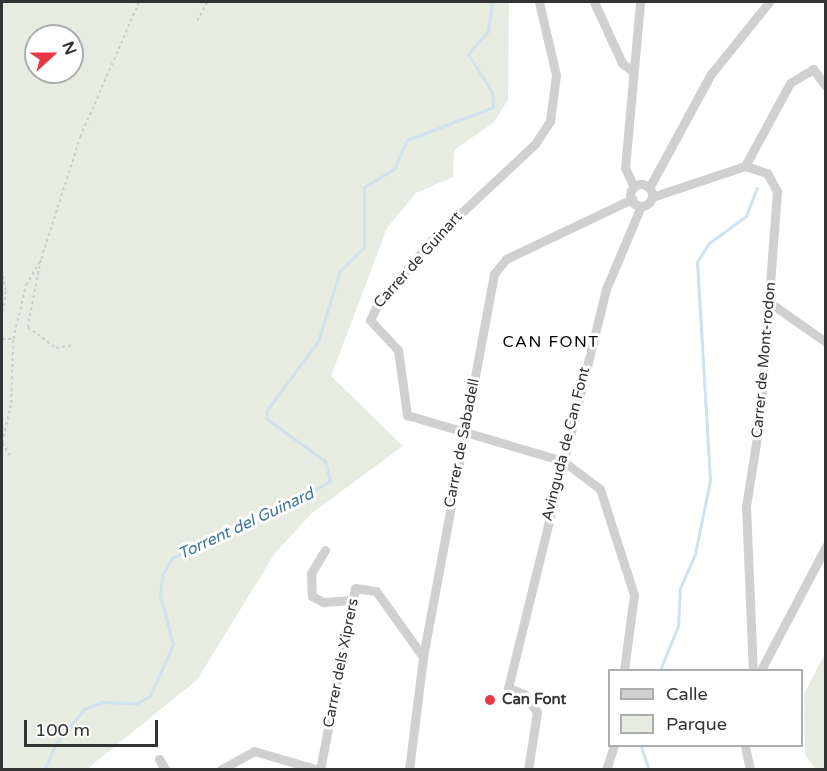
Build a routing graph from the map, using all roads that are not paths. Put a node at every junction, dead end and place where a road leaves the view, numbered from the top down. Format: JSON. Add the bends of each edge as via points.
{"nodes":[{"id":1,"x":539,"y":2,"type":"edge"},
{"id":2,"x":594,"y":2,"type":"edge"},
{"id":3,"x":639,"y":2,"type":"edge"},
{"id":4,"x":763,"y":2,"type":"edge"},
{"id":5,"x":769,"y":2,"type":"edge"},
{"id":6,"x":775,"y":2,"type":"edge"},
{"id":7,"x":758,"y":14,"type":"junction"},
{"id":8,"x":633,"y":72,"type":"junction"},
{"id":9,"x":825,"y":86,"type":"edge"},
{"id":10,"x":745,"y":166,"type":"junction"},
{"id":11,"x":634,"y":188,"type":"junction"},
{"id":12,"x":651,"y":192,"type":"junction"},
{"id":13,"x":632,"y":199,"type":"junction"},
{"id":14,"x":641,"y":206,"type":"junction"},
{"id":15,"x":770,"y":303,"type":"junction"},
{"id":16,"x":825,"y":342,"type":"edge"},
{"id":17,"x":465,"y":432,"type":"junction"},
{"id":18,"x":563,"y":461,"type":"junction"},
{"id":19,"x":825,"y":546,"type":"edge"},
{"id":20,"x":325,"y":550,"type":"dead end"},
{"id":21,"x":353,"y":600,"type":"junction"},
{"id":22,"x":423,"y":657,"type":"junction"},
{"id":23,"x":624,"y":669,"type":"edge"},
{"id":24,"x":753,"y":669,"type":"edge"},
{"id":25,"x":762,"y":669,"type":"edge"},
{"id":26,"x":614,"y":747,"type":"edge"},
{"id":27,"x":745,"y":747,"type":"edge"},
{"id":28,"x":159,"y":759,"type":"dead end"},
{"id":29,"x":166,"y":770,"type":"edge"},
{"id":30,"x":220,"y":770,"type":"edge"},
{"id":31,"x":320,"y":770,"type":"edge"},
{"id":32,"x":409,"y":770,"type":"edge"},
{"id":33,"x":528,"y":770,"type":"edge"},
{"id":34,"x":606,"y":770,"type":"edge"},
{"id":35,"x":750,"y":770,"type":"edge"}],
"edges":[{"from":1,"to":17,"type":"street","name":"Carrer de Guinart","via":[[556,68],[550,122],[535,144],[432,240],[370,316],[372,328],[399,354],[407,415]]},
{"from":2,"to":8,"type":"street","via":[[622,63]]},
{"from":3,"to":8,"type":"street"},
{"from":4,"to":7,"type":"street"},
{"from":5,"to":7,"type":"street"},
{"from":6,"to":7,"type":"street"},
{"from":7,"to":12,"type":"street","via":[[711,74]]},
{"from":8,"to":11,"type":"street","via":[[625,168]]},
{"from":9,"to":10,"type":"street","via":[[813,69],[790,83],[767,116]]},
{"from":10,"to":12,"type":"street"},
{"from":10,"to":15,"type":"street","name":"Carrer de Mont-rodon","via":[[767,173],[778,198]]},
{"from":11,"to":12,"type":"street"},
{"from":11,"to":13,"type":"street"},
{"from":12,"to":14,"type":"street"},
{"from":13,"to":14,"type":"street"},
{"from":13,"to":17,"type":"street","name":"Carrer de Sabadell","via":[[500,264]]},
{"from":14,"to":18,"type":"street","name":"Avinguda de Can Font","via":[[606,288]]},
{"from":15,"to":16,"type":"street"},
{"from":15,"to":24,"type":"street","name":"Carrer de Mont-rodon","via":[[746,506]]},
{"from":17,"to":18,"type":"street","name":"Carrer de Guinart"},
{"from":17,"to":22,"type":"street","name":"Carrer de Sabadell"},
{"from":18,"to":23,"type":"street","name":"Carrer de Guinart","via":[[590,477],[604,497],[629,574],[635,608]]},
{"from":18,"to":33,"type":"street","name":"Avinguda de Can Font","via":[[508,688],[524,694],[537,712]]},
{"from":19,"to":25,"type":"street"},
{"from":20,"to":21,"type":"street","via":[[311,573],[312,596],[329,603]]},
{"from":21,"to":22,"type":"street","name":"Carrer dels Xiprers","via":[[361,585],[376,591]]},
{"from":21,"to":31,"type":"street","name":"Carrer dels Xiprers"},
{"from":22,"to":32,"type":"street","name":"Carrer de Sabadell"},
{"from":26,"to":34,"type":"street"},
{"from":27,"to":35,"type":"street"},
{"from":28,"to":29,"type":"street"},
{"from":30,"to":31,"type":"street","via":[[232,759],[254,752]]}]}
